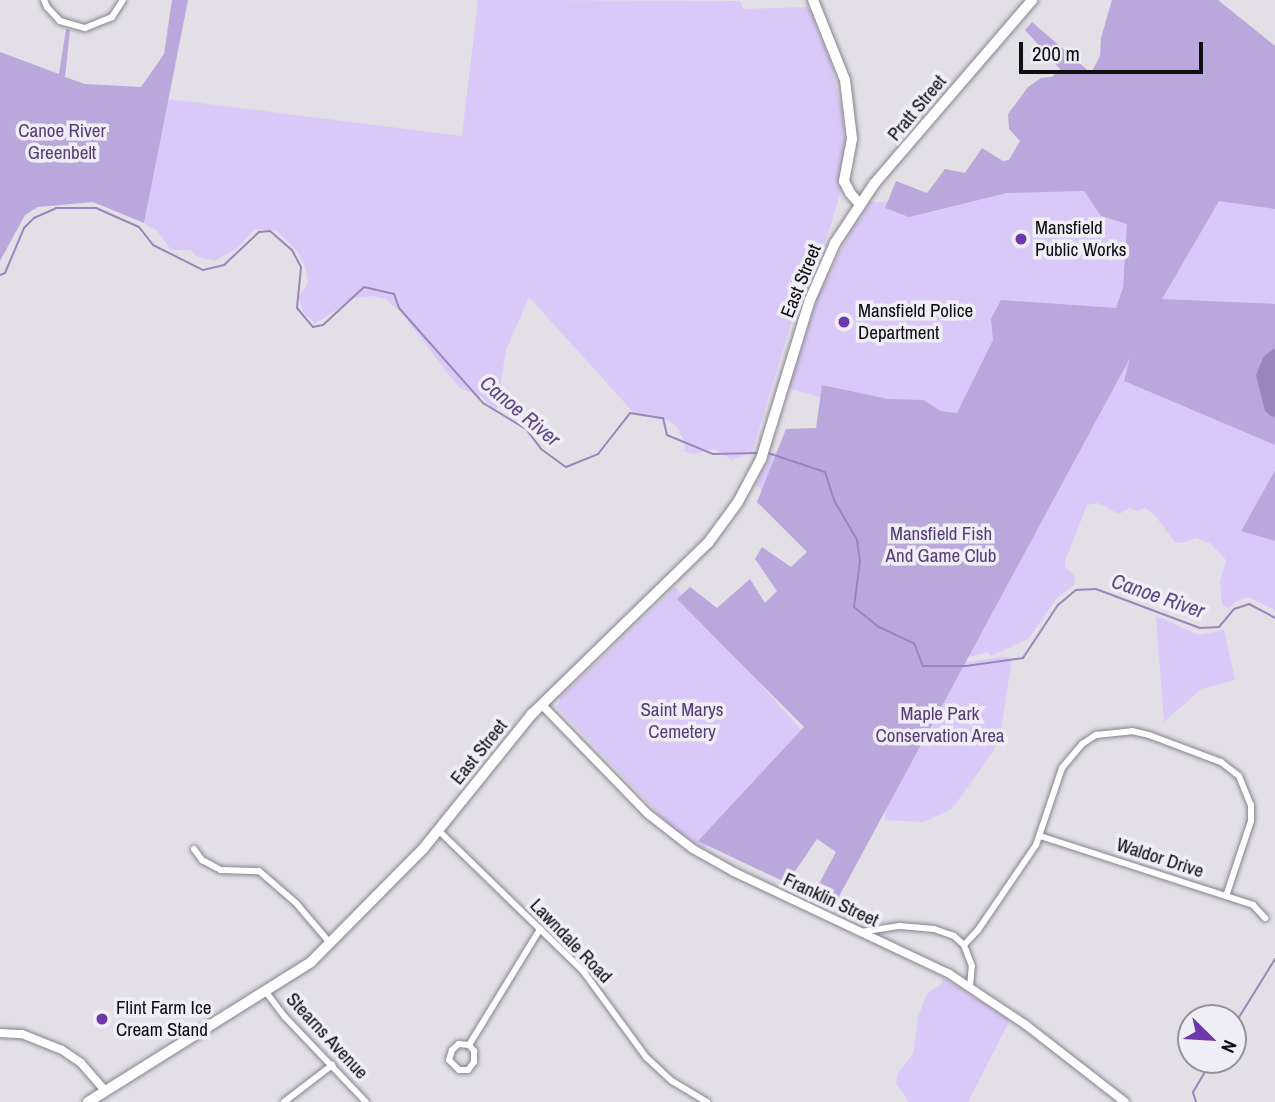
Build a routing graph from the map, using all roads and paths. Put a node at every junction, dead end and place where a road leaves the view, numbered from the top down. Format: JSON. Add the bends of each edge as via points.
{"nodes":[{"id":1,"x":44,"y":0,"type":"edge"},
{"id":2,"x":123,"y":0,"type":"edge"},
{"id":3,"x":813,"y":0,"type":"edge"},
{"id":4,"x":1032,"y":0,"type":"edge"},
{"id":5,"x":860,"y":204,"type":"junction"},
{"id":6,"x":835,"y":243,"type":"joint"},
{"id":7,"x":542,"y":705,"type":"junction"},
{"id":8,"x":439,"y":831,"type":"junction"},
{"id":9,"x":1040,"y":836,"type":"junction"},
{"id":10,"x":194,"y":849,"type":"dead end"},
{"id":11,"x":1226,"y":896,"type":"junction"},
{"id":12,"x":1265,"y":918,"type":"dead end"},
{"id":13,"x":540,"y":929,"type":"junction"},
{"id":14,"x":861,"y":932,"type":"junction"},
{"id":15,"x":330,"y":943,"type":"junction"},
{"id":16,"x":964,"y":945,"type":"junction"},
{"id":17,"x":970,"y":987,"type":"junction"},
{"id":18,"x":266,"y":992,"type":"junction"},
{"id":19,"x":0,"y":1033,"type":"edge"},
{"id":20,"x":469,"y":1045,"type":"junction"},
{"id":21,"x":332,"y":1065,"type":"junction"},
{"id":22,"x":104,"y":1090,"type":"junction"},
{"id":23,"x":1121,"y":1101,"type":"edge"},
{"id":24,"x":88,"y":1102,"type":"edge"},
{"id":25,"x":284,"y":1102,"type":"edge"},
{"id":26,"x":366,"y":1102,"type":"edge"},
{"id":27,"x":707,"y":1102,"type":"edge"}],
"edges":[{"from":1,"to":2,"type":"street","via":[[60,21],[85,28],[112,17]]},
{"from":3,"to":5,"type":"main road","via":[[845,80],[852,139],[844,181]]},
{"from":4,"to":5,"type":"main road","name":"Pratt Street"},
{"from":5,"to":6,"type":"main road","name":"Pratt Street"},
{"from":6,"to":7,"type":"main road","name":"East Street","via":[[810,300],[761,459],[738,502],[708,543]]},
{"from":7,"to":8,"type":"main road","name":"East Street"},
{"from":7,"to":14,"type":"street","name":"Franklin Street","via":[[648,814],[685,844],[720,866]]},
{"from":8,"to":13,"type":"street","name":"Lawndale Road"},
{"from":8,"to":15,"type":"main road","name":"East Street"},
{"from":9,"to":11,"type":"street","name":"Waldor Drive"},
{"from":9,"to":11,"type":"street","via":[[1062,768],[1082,744],[1096,735],[1121,731],[1165,740],[1232,768],[1248,792],[1251,821]]},
{"from":9,"to":16,"type":"street"},
{"from":10,"to":15,"type":"street","via":[[202,860],[221,870],[259,871]]},
{"from":11,"to":12,"type":"street","name":"Waldor Drive","via":[[1253,905]]},
{"from":13,"to":20,"type":"street"},
{"from":13,"to":27,"type":"street","name":"Lawndale Road","via":[[593,982],[646,1057],[672,1081]]},
{"from":14,"to":16,"type":"street","via":[[900,926],[934,929]]},
{"from":14,"to":17,"type":"street","name":"Franklin Street"},
{"from":15,"to":18,"type":"main road","name":"East Street"},
{"from":16,"to":17,"type":"street","via":[[972,966]]},
{"from":17,"to":23,"type":"street","name":"Franklin Street"},
{"from":18,"to":21,"type":"street","name":"Stearns Avenue"},
{"from":18,"to":22,"type":"main road","name":"East Street"},
{"from":19,"to":22,"type":"street","via":[[22,1034],[62,1050],[81,1063]]},
{"from":20,"to":20,"type":"street","via":[[459,1044],[452,1050],[449,1060],[459,1070],[468,1070],[474,1062]]},
{"from":21,"to":25,"type":"street"},
{"from":21,"to":26,"type":"street","name":"Stearns Avenue"},
{"from":22,"to":24,"type":"main road","name":"East Street"}]}
